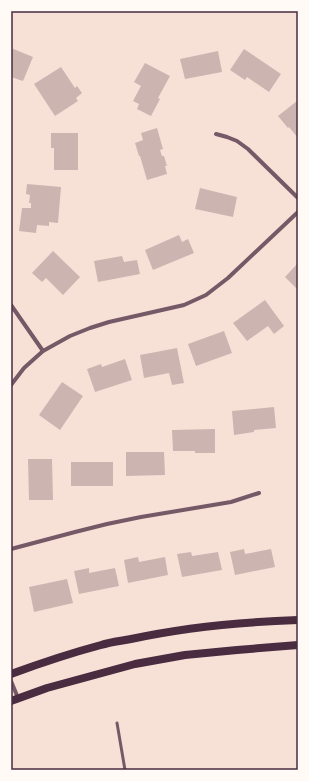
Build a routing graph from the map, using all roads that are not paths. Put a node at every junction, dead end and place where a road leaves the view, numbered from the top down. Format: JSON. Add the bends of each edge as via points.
{"nodes":[{"id":1,"x":216,"y":134,"type":"dead end"},
{"id":2,"x":298,"y":198,"type":"edge"},
{"id":3,"x":298,"y":212,"type":"edge"},
{"id":4,"x":11,"y":305,"type":"edge"},
{"id":5,"x":43,"y":351,"type":"junction"},
{"id":6,"x":11,"y":385,"type":"edge"},
{"id":7,"x":259,"y":492,"type":"dead end"},
{"id":8,"x":11,"y":549,"type":"edge"},
{"id":9,"x":298,"y":620,"type":"edge"},
{"id":10,"x":298,"y":645,"type":"edge"},
{"id":11,"x":11,"y":674,"type":"edge"},
{"id":12,"x":11,"y":680,"type":"edge"},
{"id":13,"x":14,"y":699,"type":"edge"},
{"id":14,"x":117,"y":722,"type":"dead end"},
{"id":15,"x":125,"y":770,"type":"edge"}],
"edges":[{"from":1,"to":2,"type":"street","via":[[237,141],[248,149]]},
{"from":3,"to":5,"type":"street","via":[[228,278],[206,295],[184,305],[90,328]]},
{"from":4,"to":5,"type":"street"},
{"from":5,"to":6,"type":"street","via":[[24,368]]},
{"from":7,"to":8,"type":"street","via":[[230,502],[114,523]]},
{"from":9,"to":11,"type":"main road","via":[[256,622],[152,634],[103,644]]},
{"from":10,"to":13,"type":"main road","via":[[185,655],[142,663]]},
{"from":12,"to":13,"type":"street"},
{"from":14,"to":15,"type":"lane"}]}
